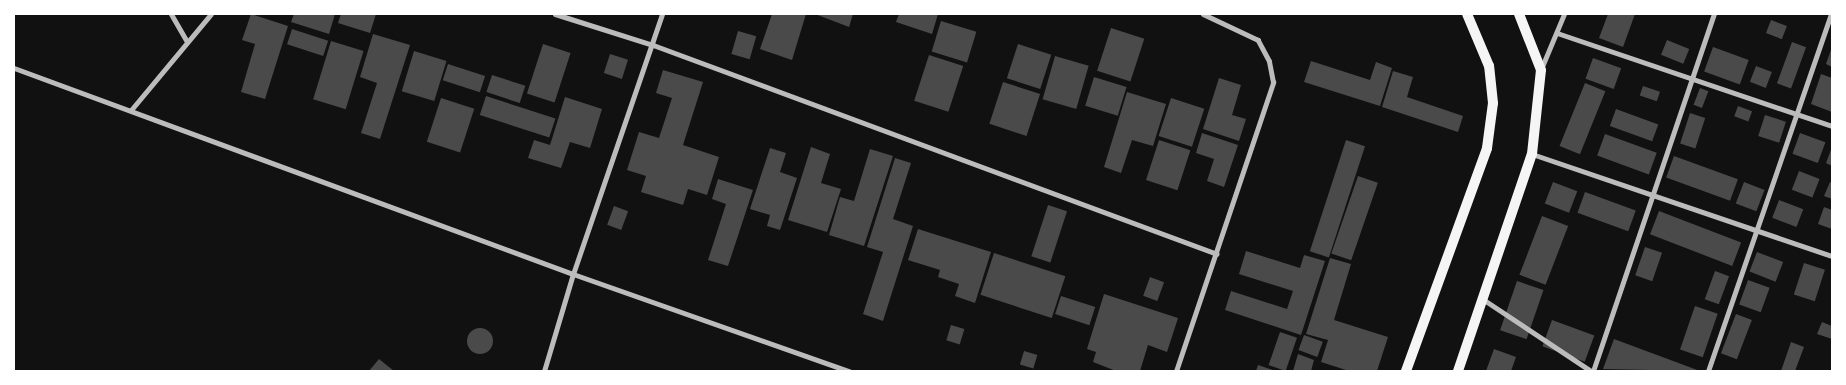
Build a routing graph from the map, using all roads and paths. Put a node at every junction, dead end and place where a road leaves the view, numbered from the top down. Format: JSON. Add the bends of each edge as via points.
{"nodes":[{"id":1,"x":171,"y":14,"type":"edge"},
{"id":2,"x":211,"y":14,"type":"edge"},
{"id":3,"x":555,"y":14,"type":"edge"},
{"id":4,"x":662,"y":14,"type":"edge"},
{"id":5,"x":1203,"y":14,"type":"edge"},
{"id":6,"x":1467,"y":14,"type":"edge"},
{"id":7,"x":1519,"y":14,"type":"edge"},
{"id":8,"x":1564,"y":14,"type":"edge"},
{"id":9,"x":1714,"y":14,"type":"edge"},
{"id":10,"x":1831,"y":14,"type":"edge"},
{"id":11,"x":1557,"y":33,"type":"junction"},
{"id":12,"x":187,"y":42,"type":"junction"},
{"id":13,"x":653,"y":45,"type":"junction"},
{"id":14,"x":14,"y":68,"type":"edge"},
{"id":15,"x":1541,"y":70,"type":"junction"},
{"id":16,"x":1692,"y":78,"type":"junction"},
{"id":17,"x":130,"y":110,"type":"junction"},
{"id":18,"x":1798,"y":113,"type":"junction"},
{"id":19,"x":1832,"y":126,"type":"edge"},
{"id":20,"x":1532,"y":154,"type":"junction"},
{"id":21,"x":1652,"y":192,"type":"junction"},
{"id":22,"x":1758,"y":230,"type":"junction"},
{"id":23,"x":1217,"y":254,"type":"junction"},
{"id":24,"x":1832,"y":256,"type":"edge"},
{"id":25,"x":573,"y":274,"type":"junction"},
{"id":26,"x":1484,"y":300,"type":"junction"},
{"id":27,"x":544,"y":371,"type":"edge"},
{"id":28,"x":849,"y":371,"type":"edge"},
{"id":29,"x":1176,"y":371,"type":"edge"},
{"id":30,"x":1406,"y":371,"type":"edge"},
{"id":31,"x":1458,"y":371,"type":"edge"},
{"id":32,"x":1592,"y":371,"type":"edge"},
{"id":33,"x":1708,"y":371,"type":"edge"}],
"edges":[{"from":1,"to":12,"type":"street"},
{"from":2,"to":12,"type":"street"},
{"from":3,"to":13,"type":"street"},
{"from":4,"to":13,"type":"street"},
{"from":5,"to":23,"type":"street","via":[[1258,40],[1269,61],[1273,82]]},
{"from":6,"to":30,"type":"main road","via":[[1489,66],[1493,103],[1487,148]]},
{"from":7,"to":15,"type":"main road"},
{"from":8,"to":11,"type":"street"},
{"from":9,"to":16,"type":"street"},
{"from":10,"to":18,"type":"street"},
{"from":11,"to":15,"type":"street"},
{"from":11,"to":16,"type":"street"},
{"from":12,"to":17,"type":"street"},
{"from":13,"to":23,"type":"street"},
{"from":13,"to":25,"type":"street"},
{"from":14,"to":17,"type":"street"},
{"from":15,"to":20,"type":"main road"},
{"from":16,"to":18,"type":"street"},
{"from":16,"to":21,"type":"street"},
{"from":17,"to":25,"type":"street"},
{"from":18,"to":19,"type":"street"},
{"from":18,"to":22,"type":"street"},
{"from":20,"to":21,"type":"street"},
{"from":20,"to":26,"type":"main road"},
{"from":21,"to":22,"type":"street"},
{"from":21,"to":32,"type":"street"},
{"from":22,"to":24,"type":"street"},
{"from":22,"to":33,"type":"street"},
{"from":23,"to":29,"type":"street"},
{"from":25,"to":27,"type":"street"},
{"from":25,"to":28,"type":"street"},
{"from":26,"to":31,"type":"main road"},
{"from":26,"to":32,"type":"street"}]}
